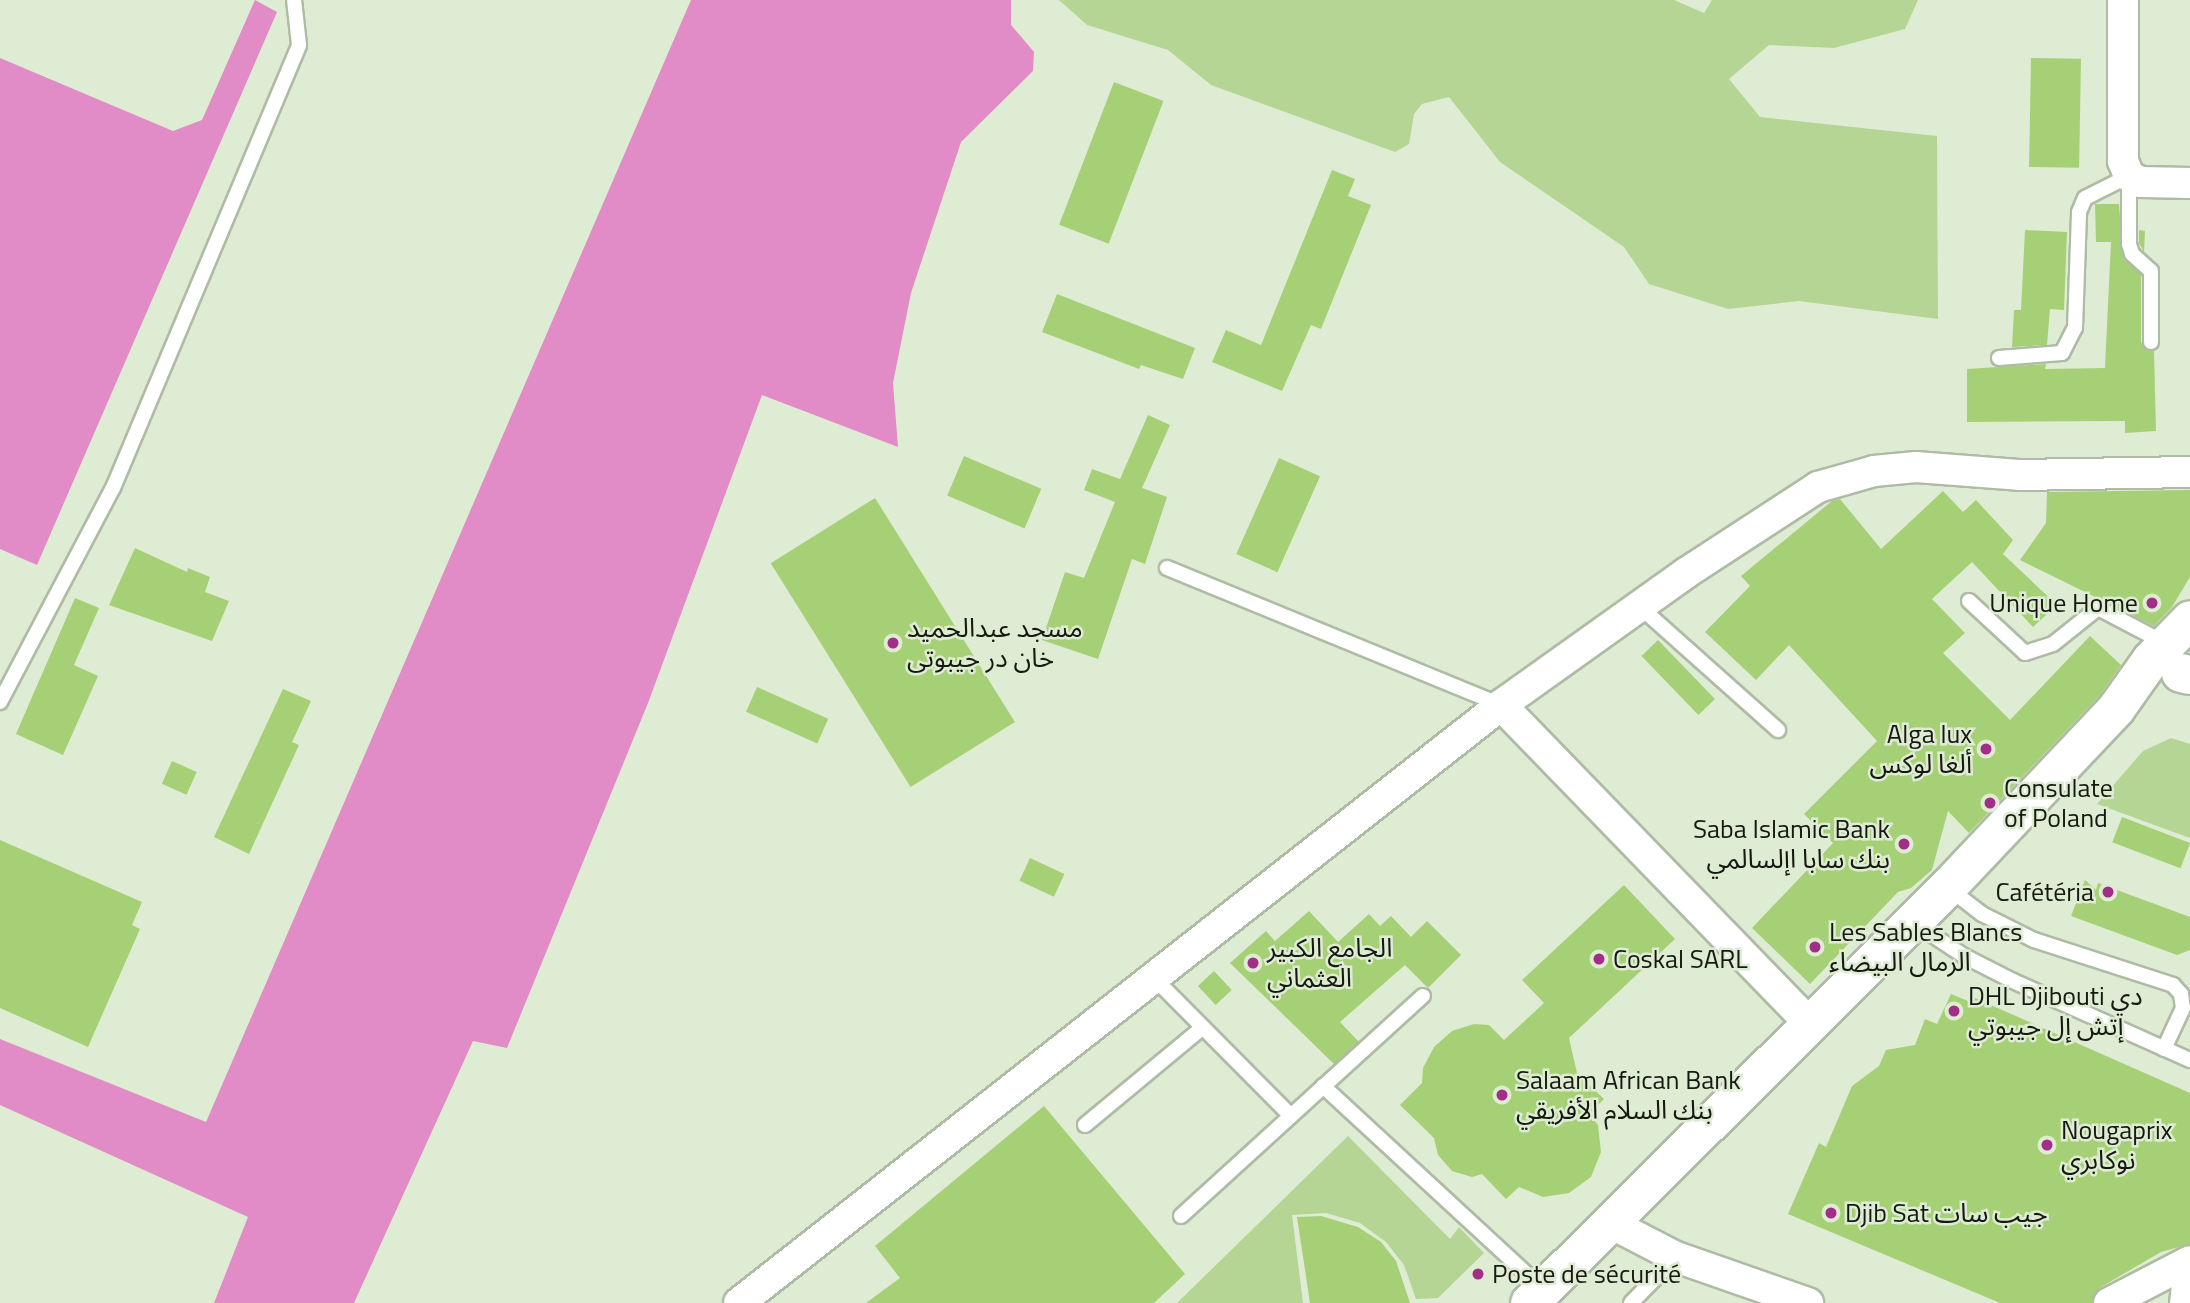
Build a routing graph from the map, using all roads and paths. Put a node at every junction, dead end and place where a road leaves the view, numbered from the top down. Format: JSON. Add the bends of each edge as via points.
{"nodes":[{"id":1,"x":294,"y":0,"type":"edge"},
{"id":2,"x":2123,"y":0,"type":"edge"},
{"id":3,"x":2129,"y":176,"type":"junction"},
{"id":4,"x":2190,"y":183,"type":"edge"},
{"id":5,"x":2151,"y":342,"type":"dead end"},
{"id":6,"x":1999,"y":358,"type":"dead end"},
{"id":7,"x":2190,"y":472,"type":"edge"},
{"id":8,"x":1167,"y":568,"type":"dead end"},
{"id":9,"x":1969,"y":601,"type":"dead end"},
{"id":10,"x":1640,"y":607,"type":"junction"},
{"id":11,"x":2183,"y":656,"type":"edge"},
{"id":12,"x":0,"y":702,"type":"edge"},
{"id":13,"x":1501,"y":705,"type":"junction"},
{"id":14,"x":1778,"y":730,"type":"dead end"},
{"id":15,"x":1947,"y":887,"type":"junction"},
{"id":16,"x":1913,"y":922,"type":"junction"},
{"id":17,"x":1155,"y":979,"type":"junction"},
{"id":18,"x":1423,"y":996,"type":"dead end"},
{"id":19,"x":1811,"y":1025,"type":"junction"},
{"id":20,"x":1203,"y":1027,"type":"junction"},
{"id":21,"x":2164,"y":1049,"type":"junction"},
{"id":22,"x":2190,"y":1060,"type":"edge"},
{"id":23,"x":1323,"y":1086,"type":"junction"},
{"id":24,"x":1291,"y":1116,"type":"junction"},
{"id":25,"x":1085,"y":1125,"type":"dead end"},
{"id":26,"x":1181,"y":1216,"type":"dead end"},
{"id":27,"x":1612,"y":1224,"type":"junction"},
{"id":28,"x":1676,"y":1257,"type":"junction"},
{"id":29,"x":2189,"y":1262,"type":"edge"},
{"id":30,"x":1536,"y":1296,"type":"edge"},
{"id":31,"x":739,"y":1303,"type":"edge"},
{"id":32,"x":1631,"y":1303,"type":"edge"},
{"id":33,"x":1808,"y":1303,"type":"edge"},
{"id":34,"x":2109,"y":1303,"type":"edge"},
{"id":35,"x":2185,"y":1303,"type":"edge"}],
"edges":[{"from":1,"to":12,"type":"lane","via":[[299,45],[113,488]]},
{"from":2,"to":3,"type":"street","via":[[2123,161]]},
{"from":3,"to":4,"type":"street","via":[[2141,182]]},
{"from":3,"to":5,"type":"lane","via":[[2129,244],[2132,254],[2151,271]]},
{"from":3,"to":6,"type":"lane","via":[[2085,198],[2078,212],[2076,328],[2062,354]]},
{"from":7,"to":10,"type":"street","via":[[2019,475],[1916,467],[1874,471],[1818,487]]},
{"from":8,"to":13,"type":"lane"},
{"from":9,"to":11,"type":"lane","via":[[2025,653],[2053,644],[2098,608]]},
{"from":10,"to":13,"type":"street"},
{"from":10,"to":14,"type":"lane"},
{"from":11,"to":15,"type":"street","via":[[2116,708]]},
{"from":13,"to":17,"type":"street"},
{"from":13,"to":19,"type":"street"},
{"from":15,"to":16,"type":"street"},
{"from":15,"to":21,"type":"lane","via":[[1982,914],[2034,940],[2173,985],[2181,994],[2183,1008]]},
{"from":16,"to":19,"type":"street"},
{"from":16,"to":21,"type":"lane","via":[[1964,956]]},
{"from":17,"to":20,"type":"lane"},
{"from":17,"to":31,"type":"street"},
{"from":18,"to":23,"type":"lane"},
{"from":19,"to":27,"type":"street"},
{"from":20,"to":24,"type":"lane"},
{"from":20,"to":25,"type":"lane"},
{"from":21,"to":22,"type":"lane"},
{"from":23,"to":24,"type":"lane"},
{"from":23,"to":30,"type":"lane"},
{"from":24,"to":26,"type":"lane"},
{"from":27,"to":28,"type":"street"},
{"from":27,"to":30,"type":"street"},
{"from":28,"to":32,"type":"lane"},
{"from":28,"to":33,"type":"street"},
{"from":29,"to":34,"type":"street"},
{"from":29,"to":35,"type":"street"}]}
